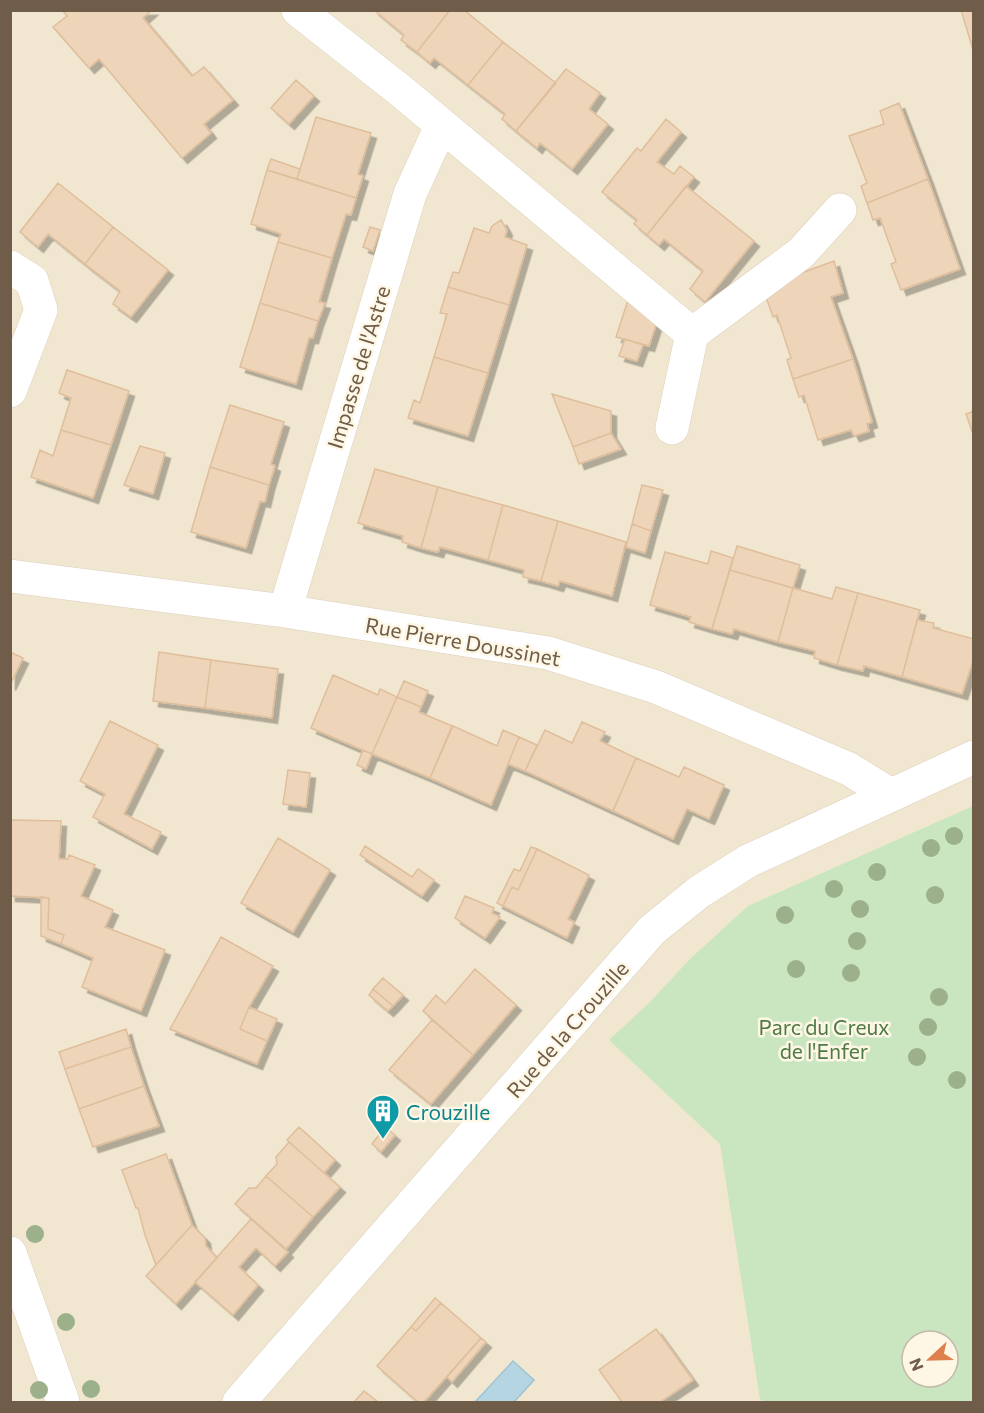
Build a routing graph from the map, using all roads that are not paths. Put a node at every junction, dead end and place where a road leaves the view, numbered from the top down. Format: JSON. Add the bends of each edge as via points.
{"nodes":[{"id":1,"x":298,"y":10,"type":"edge"},
{"id":2,"x":441,"y":126,"type":"junction"},
{"id":3,"x":840,"y":210,"type":"dead end"},
{"id":4,"x":10,"y":267,"type":"edge"},
{"id":5,"x":692,"y":334,"type":"junction"},
{"id":6,"x":10,"y":391,"type":"edge"},
{"id":7,"x":672,"y":428,"type":"dead end"},
{"id":8,"x":10,"y":576,"type":"edge"},
{"id":9,"x":285,"y":611,"type":"junction"},
{"id":10,"x":974,"y":757,"type":"edge"},
{"id":11,"x":891,"y":795,"type":"junction"},
{"id":12,"x":10,"y":1253,"type":"edge"},
{"id":13,"x":63,"y":1402,"type":"edge"},
{"id":14,"x":239,"y":1402,"type":"edge"}],
"edges":[{"from":1,"to":2,"type":"street"},
{"from":2,"to":5,"type":"street"},
{"from":2,"to":9,"type":"street","name":"Impasse de l'Astre","via":[[410,194]]},
{"from":3,"to":5,"type":"street","via":[[801,253]]},
{"from":4,"to":6,"type":"street","via":[[32,281],[41,310]]},
{"from":5,"to":7,"type":"street"},
{"from":8,"to":9,"type":"street","name":"Rue Pierre Doussinet"},
{"from":9,"to":11,"type":"street","name":"Rue Pierre Doussinet","via":[[548,653],[656,687],[849,769]]},
{"from":10,"to":11,"type":"street","name":"Rue de la Crouzille"},
{"from":11,"to":14,"type":"street","name":"Rue de la Crouzille","via":[[748,861],[699,892],[652,930]]},
{"from":12,"to":13,"type":"street"}]}
